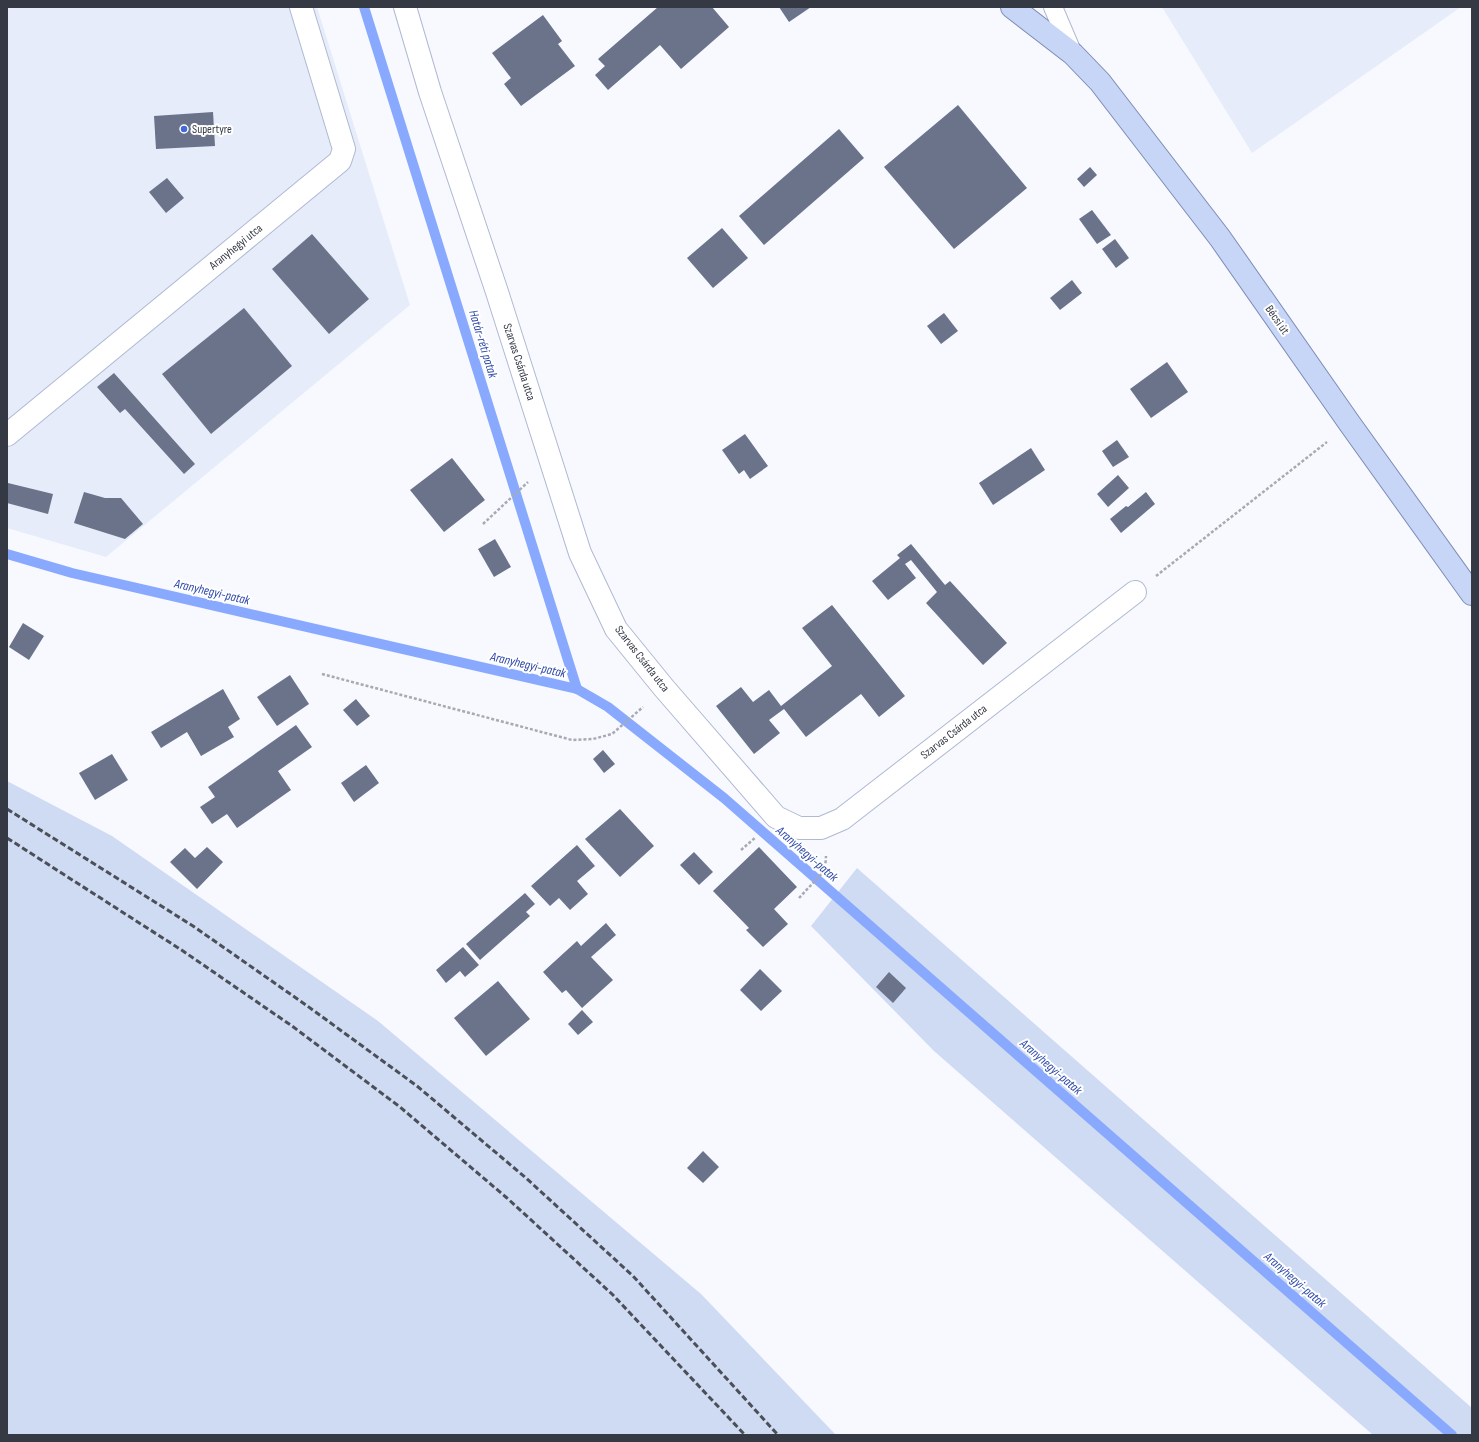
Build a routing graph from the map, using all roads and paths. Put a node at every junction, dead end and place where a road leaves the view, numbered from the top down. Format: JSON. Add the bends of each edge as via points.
{"nodes":[{"id":1,"x":301,"y":7,"type":"edge"},
{"id":2,"x":405,"y":7,"type":"edge"},
{"id":3,"x":1012,"y":7,"type":"edge"},
{"id":4,"x":1053,"y":7,"type":"edge"},
{"id":5,"x":1074,"y":54,"type":"junction"},
{"id":6,"x":1350,"y":424,"type":"junction"},
{"id":7,"x":7,"y":435,"type":"edge"},
{"id":8,"x":530,"y":480,"type":"dead end"},
{"id":9,"x":483,"y":524,"type":"dead end"},
{"id":10,"x":1135,"y":592,"type":"joint"},
{"id":11,"x":1472,"y":594,"type":"edge"},
{"id":12,"x":322,"y":674,"type":"dead end"},
{"id":13,"x":641,"y":709,"type":"dead end"},
{"id":14,"x":753,"y":839,"type":"dead end"},
{"id":15,"x":741,"y":850,"type":"dead end"},
{"id":16,"x":825,"y":870,"type":"dead end"},
{"id":17,"x":799,"y":898,"type":"dead end"}],
"edges":[{"from":1,"to":7,"type":"street","name":"Aranyhegyi utca","via":[[344,149],[340,161]]},
{"from":2,"to":10,"type":"street","name":"Szarvas Csárda utca","via":[[430,92],[580,553],[616,629],[776,817],[799,828],[821,828],[842,819]]},
{"from":3,"to":5,"type":"main road","name":"Bécsi út"},
{"from":4,"to":5,"type":"lane"},
{"from":5,"to":6,"type":"main road","name":"Bécsi út","via":[[1100,82],[1215,232]]},
{"from":6,"to":10,"type":"path"},
{"from":6,"to":11,"type":"main road","name":"Bécsi út"},
{"from":8,"to":9,"type":"path"},
{"from":12,"to":13,"type":"path","via":[[572,740],[612,734]]},
{"from":14,"to":15,"type":"path"},
{"from":16,"to":17,"type":"path"}]}
